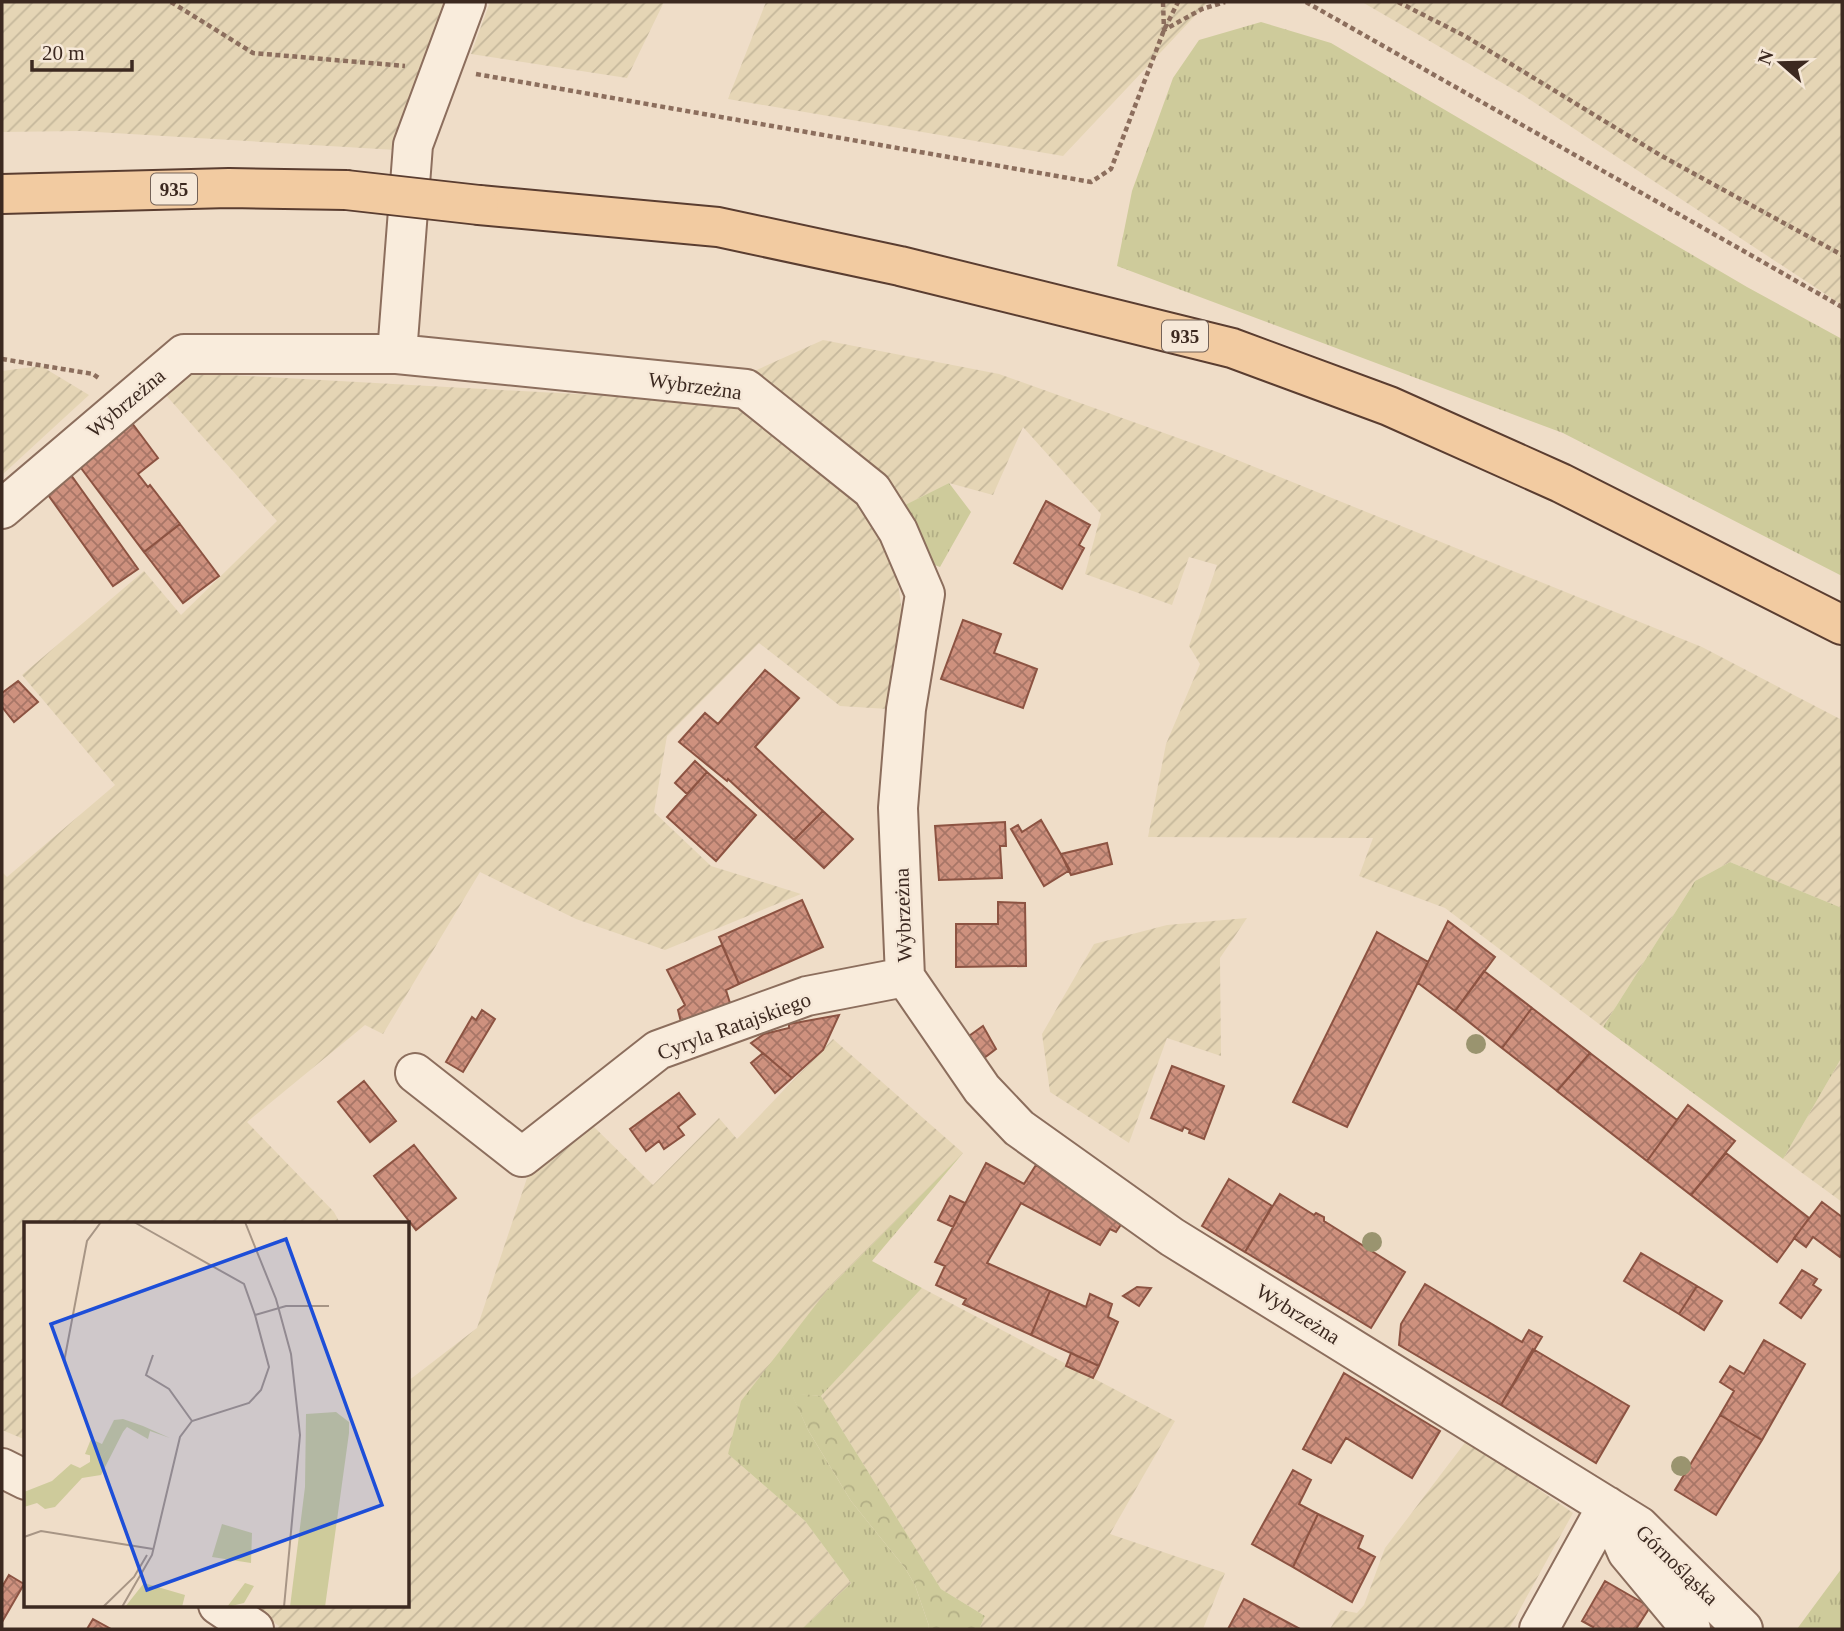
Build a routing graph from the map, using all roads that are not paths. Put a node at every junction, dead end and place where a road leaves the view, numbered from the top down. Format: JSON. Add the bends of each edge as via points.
{"nodes":[{"id":1,"x":466,"y":2,"type":"edge"},
{"id":2,"x":2,"y":194,"type":"edge"},
{"id":3,"x":397,"y":354,"type":"junction"},
{"id":4,"x":2,"y":509,"type":"edge"},
{"id":5,"x":1842,"y":625,"type":"edge"},
{"id":6,"x":905,"y":978,"type":"junction"},
{"id":7,"x":415,"y":1073,"type":"dead end"},
{"id":8,"x":2,"y":1468,"type":"edge"},
{"id":9,"x":24,"y":1479,"type":"edge"},
{"id":10,"x":1607,"y":1506,"type":"junction"},
{"id":11,"x":220,"y":1606,"type":"edge"},
{"id":12,"x":254,"y":1629,"type":"edge"},
{"id":13,"x":1539,"y":1629,"type":"edge"},
{"id":14,"x":1690,"y":1629,"type":"edge"},
{"id":15,"x":1743,"y":1629,"type":"edge"}],
"edges":[{"from":1,"to":3,"type":"street","via":[[413,145]]},
{"from":2,"to":5,"type":"main road","number":"935","bridge":true,"via":[[345,190],[718,227],[900,266],[1232,348],[1389,407],[1561,483]]},
{"from":3,"to":4,"type":"street","name":"Wybrzeżna","via":[[184,354]]},
{"from":3,"to":6,"type":"street","name":"Wybrzeżna","via":[[746,389],[872,490],[898,531],[925,594],[906,709],[898,808]]},
{"from":6,"to":7,"type":"street","name":"Cyryla Ratajskiego","via":[[807,996],[658,1050],[522,1157]]},
{"from":6,"to":10,"type":"street","name":"Wybrzeżna","via":[[982,1089],[1019,1128],[1172,1237]]},
{"from":8,"to":9,"type":"street"},
{"from":10,"to":13,"type":"street"},
{"from":10,"to":14,"type":"street","via":[[1627,1552]]},
{"from":10,"to":15,"type":"street","name":"Górnośląska","via":[[1639,1526]]},
{"from":11,"to":12,"type":"street"}]}
